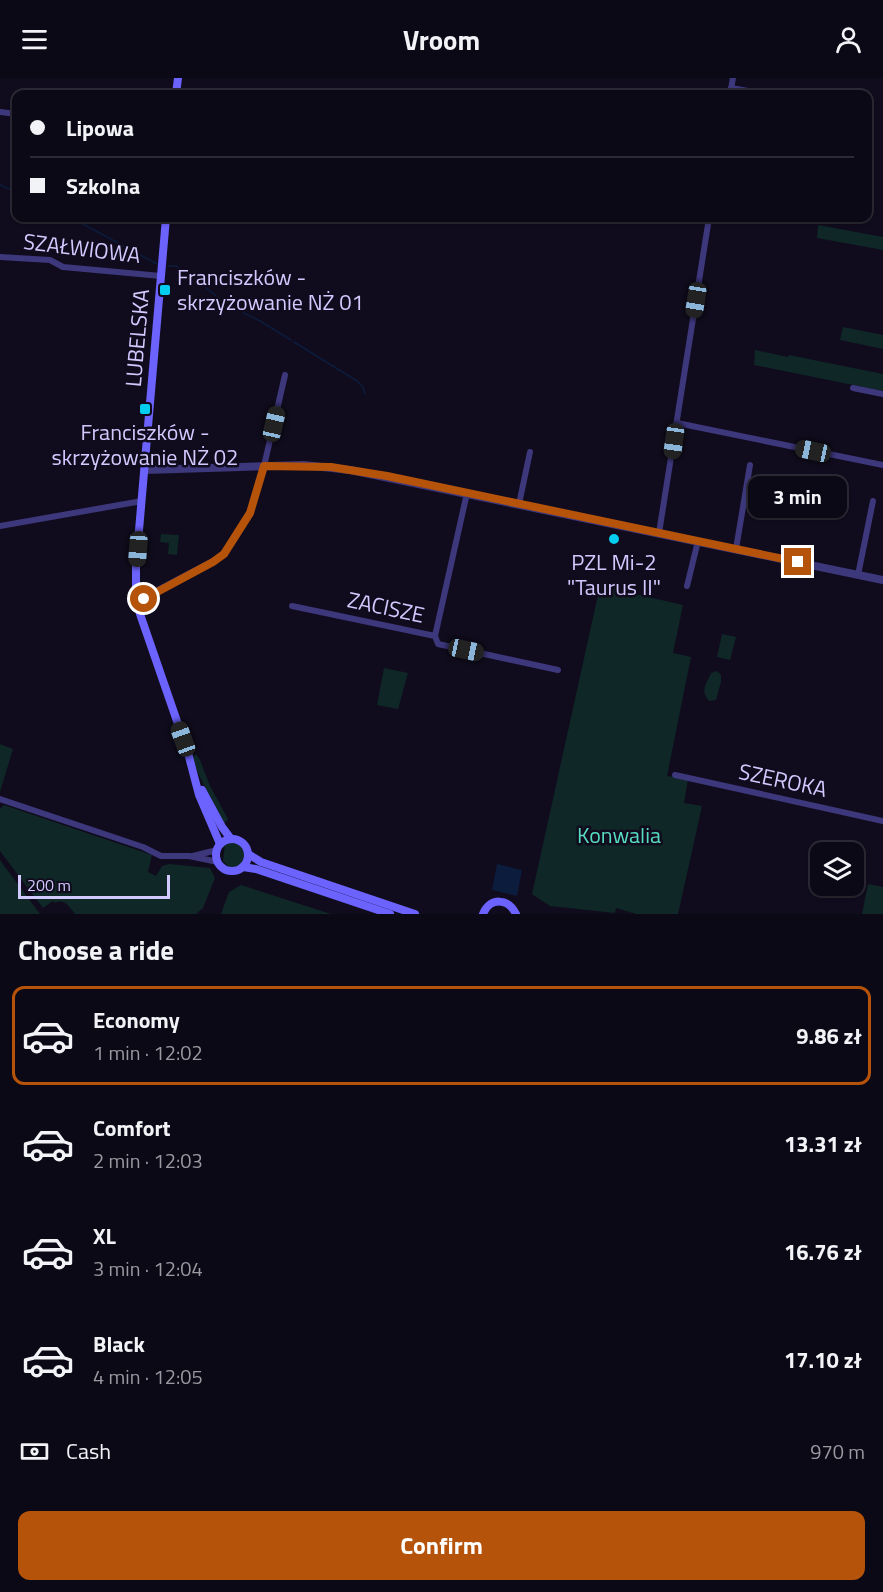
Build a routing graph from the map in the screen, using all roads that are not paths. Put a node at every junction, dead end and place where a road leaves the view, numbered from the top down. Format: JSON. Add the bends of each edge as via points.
{"nodes":[{"id":1,"x":166,"y":222,"type":"edge"},
{"id":2,"x":709,"y":222,"type":"edge"},
{"id":3,"x":0,"y":257,"type":"edge"},
{"id":4,"x":160,"y":276,"type":"junction"},
{"id":5,"x":285,"y":375,"type":"dead end"},
{"id":6,"x":854,"y":388,"type":"dead end"},
{"id":7,"x":883,"y":394,"type":"edge"},
{"id":8,"x":677,"y":423,"type":"junction"},
{"id":9,"x":531,"y":452,"type":"dead end"},
{"id":10,"x":750,"y":465,"type":"dead end"},
{"id":11,"x":883,"y":465,"type":"edge"},
{"id":12,"x":264,"y":466,"type":"junction"},
{"id":13,"x":145,"y":470,"type":"junction"},
{"id":14,"x":467,"y":493,"type":"junction"},
{"id":15,"x":142,"y":501,"type":"junction"},
{"id":16,"x":873,"y":501,"type":"dead end"},
{"id":17,"x":519,"y":504,"type":"junction"},
{"id":18,"x":0,"y":526,"type":"edge"},
{"id":19,"x":659,"y":533,"type":"junction"},
{"id":20,"x":698,"y":541,"type":"junction"},
{"id":21,"x":736,"y":549,"type":"junction"},
{"id":22,"x":858,"y":575,"type":"junction"},
{"id":23,"x":883,"y":580,"type":"edge"},
{"id":24,"x":687,"y":586,"type":"dead end"},
{"id":25,"x":137,"y":601,"type":"junction"},
{"id":26,"x":292,"y":606,"type":"dead end"},
{"id":27,"x":435,"y":636,"type":"junction"},
{"id":28,"x":558,"y":670,"type":"dead end"},
{"id":29,"x":675,"y":775,"type":"dead end"},
{"id":30,"x":195,"y":776,"type":"junction"},
{"id":31,"x":0,"y":800,"type":"edge"},
{"id":32,"x":883,"y":820,"type":"edge"},
{"id":33,"x":231,"y":839,"type":"junction"},
{"id":34,"x":219,"y":847,"type":"junction"},
{"id":35,"x":249,"y":854,"type":"junction"},
{"id":36,"x":189,"y":856,"type":"junction"},
{"id":37,"x":218,"y":862,"type":"junction"},
{"id":38,"x":243,"y":867,"type":"junction"},
{"id":39,"x":390,"y":914,"type":"edge"},
{"id":40,"x":415,"y":914,"type":"edge"},
{"id":41,"x":482,"y":914,"type":"edge"},
{"id":42,"x":516,"y":914,"type":"edge"}],
"edges":[{"from":1,"to":4,"type":"main road","name":"LUBELSKA"},
{"from":2,"to":8,"type":"street"},
{"from":3,"to":4,"type":"street","name":"SZAŁWIOWA"},
{"from":4,"to":13,"type":"main road","name":"LUBELSKA"},
{"from":5,"to":12,"type":"street"},
{"from":6,"to":7,"type":"street"},
{"from":8,"to":11,"type":"street"},
{"from":8,"to":19,"type":"street"},
{"from":9,"to":17,"type":"street"},
{"from":10,"to":21,"type":"street"},
{"from":12,"to":13,"type":"street"},
{"from":12,"to":14,"type":"street","via":[[350,470]]},
{"from":12,"to":25,"type":"street","via":[[250,513],[224,554]]},
{"from":13,"to":15,"type":"main road","name":"LUBELSKA"},
{"from":14,"to":17,"type":"street"},
{"from":14,"to":27,"type":"street","name":"ZACISZE"},
{"from":15,"to":18,"type":"street"},
{"from":15,"to":25,"type":"main road","name":"LUBELSKA"},
{"from":16,"to":22,"type":"street"},
{"from":17,"to":19,"type":"street"},
{"from":19,"to":20,"type":"street"},
{"from":20,"to":21,"type":"street"},
{"from":20,"to":24,"type":"street"},
{"from":21,"to":22,"type":"street"},
{"from":22,"to":23,"type":"street"},
{"from":25,"to":30,"type":"main road","name":"LUBELSKA"},
{"from":26,"to":27,"type":"street","name":"ZACISZE"},
{"from":27,"to":28,"type":"street","via":[[438,644]]},
{"from":29,"to":32,"type":"street","name":"SZEROKA"},
{"from":30,"to":33,"type":"main road","name":"LUBELSKA"},
{"from":30,"to":34,"type":"main road","name":"LUBELSKA"},
{"from":31,"to":36,"type":"street","via":[[160,856]]},
{"from":33,"to":34,"type":"main road"},
{"from":33,"to":35,"type":"main road","via":[[243,843]]},
{"from":34,"to":36,"type":"street"},
{"from":34,"to":37,"type":"main road"},
{"from":35,"to":38,"type":"main road"},
{"from":35,"to":40,"type":"main road","via":[[261,862]]},
{"from":36,"to":37,"type":"street"},
{"from":37,"to":38,"type":"main road","via":[[229,870]]},
{"from":38,"to":39,"type":"main road"},
{"from":41,"to":42,"type":"main road","via":[[490,904],[500,901],[509,904]]}]}
